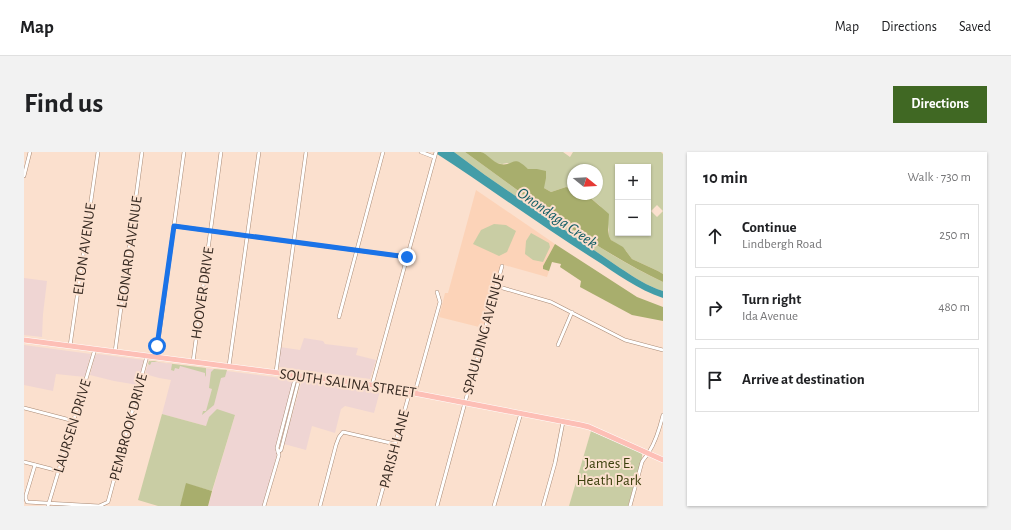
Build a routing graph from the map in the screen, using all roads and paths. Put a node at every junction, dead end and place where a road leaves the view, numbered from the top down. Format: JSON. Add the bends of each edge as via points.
{"nodes":[{"id":1,"x":30,"y":152,"type":"edge"},
{"id":2,"x":98,"y":152,"type":"edge"},
{"id":3,"x":142,"y":152,"type":"edge"},
{"id":4,"x":184,"y":152,"type":"edge"},
{"id":5,"x":221,"y":152,"type":"edge"},
{"id":6,"x":259,"y":152,"type":"edge"},
{"id":7,"x":306,"y":152,"type":"edge"},
{"id":8,"x":383,"y":152,"type":"edge"},
{"id":9,"x":421,"y":152,"type":"edge"},
{"id":10,"x":436,"y":152,"type":"edge"},
{"id":11,"x":434,"y":157,"type":"junction"},
{"id":12,"x":24,"y":176,"type":"edge"},
{"id":13,"x":174,"y":226,"type":"junction"},
{"id":14,"x":210,"y":231,"type":"junction"},
{"id":15,"x":247,"y":236,"type":"junction"},
{"id":16,"x":293,"y":242,"type":"junction"},
{"id":17,"x":357,"y":250,"type":"junction"},
{"id":18,"x":407,"y":257,"type":"junction"},
{"id":19,"x":502,"y":266,"type":"dead end"},
{"id":20,"x":496,"y":286,"type":"junction"},
{"id":21,"x":437,"y":292,"type":"dead end"},
{"id":22,"x":572,"y":312,"type":"junction"},
{"id":23,"x":339,"y":317,"type":"dead end"},
{"id":24,"x":24,"y":340,"type":"edge"},
{"id":25,"x":558,"y":345,"type":"dead end"},
{"id":26,"x":70,"y":346,"type":"junction"},
{"id":27,"x":95,"y":349,"type":"junction"},
{"id":28,"x":663,"y":350,"type":"edge"},
{"id":29,"x":115,"y":352,"type":"junction"},
{"id":30,"x":147,"y":356,"type":"junction"},
{"id":31,"x":156,"y":357,"type":"junction"},
{"id":32,"x":193,"y":362,"type":"junction"},
{"id":33,"x":229,"y":366,"type":"junction"},
{"id":34,"x":276,"y":372,"type":"junction"},
{"id":35,"x":298,"y":375,"type":"junction"},
{"id":36,"x":372,"y":384,"type":"junction"},
{"id":37,"x":412,"y":392,"type":"junction"},
{"id":38,"x":465,"y":402,"type":"junction"},
{"id":39,"x":24,"y":408,"type":"edge"},
{"id":40,"x":521,"y":413,"type":"junction"},
{"id":41,"x":663,"y":415,"type":"edge"},
{"id":42,"x":74,"y":421,"type":"junction"},
{"id":43,"x":563,"y":422,"type":"junction"},
{"id":44,"x":395,"y":444,"type":"junction"},
{"id":45,"x":648,"y":453,"type":"junction"},
{"id":46,"x":663,"y":460,"type":"edge"},
{"id":47,"x":24,"y":462,"type":"edge"},
{"id":48,"x":35,"y":465,"type":"junction"},
{"id":49,"x":59,"y":471,"type":"junction"},
{"id":50,"x":49,"y":505,"type":"edge"},
{"id":51,"x":264,"y":506,"type":"edge"},
{"id":52,"x":320,"y":506,"type":"edge"},
{"id":53,"x":378,"y":506,"type":"edge"},
{"id":54,"x":436,"y":506,"type":"edge"},
{"id":55,"x":494,"y":506,"type":"edge"},
{"id":56,"x":543,"y":506,"type":"edge"},
{"id":57,"x":630,"y":506,"type":"edge"}],
"edges":[{"from":1,"to":12,"type":"street"},
{"from":2,"to":26,"type":"street","name":"ELTON AVENUE"},
{"from":3,"to":29,"type":"street","name":"LEONARD AVENUE"},
{"from":4,"to":13,"type":"street"},
{"from":5,"to":14,"type":"street","name":"HOOVER DRIVE"},
{"from":6,"to":15,"type":"street"},
{"from":7,"to":16,"type":"street"},
{"from":8,"to":17,"type":"street"},
{"from":9,"to":11,"type":"street"},
{"from":10,"to":11,"type":"street"},
{"from":11,"to":18,"type":"street"},
{"from":13,"to":14,"type":"street"},
{"from":13,"to":31,"type":"street"},
{"from":14,"to":15,"type":"street"},
{"from":14,"to":32,"type":"street","name":"HOOVER DRIVE"},
{"from":15,"to":16,"type":"street"},
{"from":15,"to":33,"type":"street"},
{"from":16,"to":17,"type":"street"},
{"from":16,"to":34,"type":"street"},
{"from":17,"to":18,"type":"street"},
{"from":17,"to":23,"type":"street"},
{"from":18,"to":36,"type":"street"},
{"from":19,"to":20,"type":"street","name":"SPAULDING AVENUE"},
{"from":20,"to":22,"type":"street","via":[[551,302]]},
{"from":20,"to":38,"type":"street","name":"SPAULDING AVENUE"},
{"from":21,"to":37,"type":"street","name":"PARISH LANE","via":[[440,302]]},
{"from":22,"to":25,"type":"street"},
{"from":22,"to":28,"type":"street","via":[[625,340]]},
{"from":24,"to":26,"type":"main road","name":"SOUTH SALINA STREET"},
{"from":26,"to":27,"type":"main road","name":"SOUTH SALINA STREET"},
{"from":27,"to":29,"type":"main road","name":"SOUTH SALINA STREET"},
{"from":27,"to":42,"type":"street","name":"LAURSEN DRIVE"},
{"from":29,"to":30,"type":"main road","name":"SOUTH SALINA STREET"},
{"from":30,"to":31,"type":"main road","name":"SOUTH SALINA STREET"},
{"from":30,"to":50,"type":"street","name":"PEMBROOK DRIVE","via":[[108,502],[99,506]]},
{"from":31,"to":32,"type":"main road","name":"SOUTH SALINA STREET"},
{"from":32,"to":33,"type":"main road","name":"SOUTH SALINA STREET"},
{"from":33,"to":34,"type":"main road","name":"SOUTH SALINA STREET"},
{"from":34,"to":35,"type":"main road","name":"SOUTH SALINA STREET"},
{"from":35,"to":36,"type":"main road","name":"SOUTH SALINA STREET"},
{"from":35,"to":51,"type":"street"},
{"from":36,"to":37,"type":"main road","name":"SOUTH SALINA STREET"},
{"from":37,"to":38,"type":"main road","name":"SOUTH SALINA STREET"},
{"from":37,"to":44,"type":"street","name":"PARISH LANE"},
{"from":38,"to":40,"type":"main road","name":"SOUTH SALINA STREET"},
{"from":38,"to":54,"type":"street","name":"SPAULDING AVENUE"},
{"from":39,"to":42,"type":"street"},
{"from":40,"to":43,"type":"main road","name":"SOUTH SALINA STREET"},
{"from":40,"to":55,"type":"street"},
{"from":41,"to":45,"type":"street"},
{"from":42,"to":49,"type":"street","name":"LAURSEN DRIVE"},
{"from":43,"to":45,"type":"main road","name":"SOUTH SALINA STREET","via":[[589,427]]},
{"from":43,"to":56,"type":"street"},
{"from":44,"to":52,"type":"street","via":[[342,433],[336,445]]},
{"from":44,"to":53,"type":"street","name":"PARISH LANE"},
{"from":45,"to":46,"type":"main road","name":"SOUTH SALINA STREET"},
{"from":45,"to":57,"type":"street","via":[[642,462]]},
{"from":47,"to":48,"type":"street"},
{"from":48,"to":49,"type":"street"},
{"from":48,"to":50,"type":"street","via":[[26,501]]},
{"from":49,"to":50,"type":"street","name":"LAURSEN DRIVE"}]}
